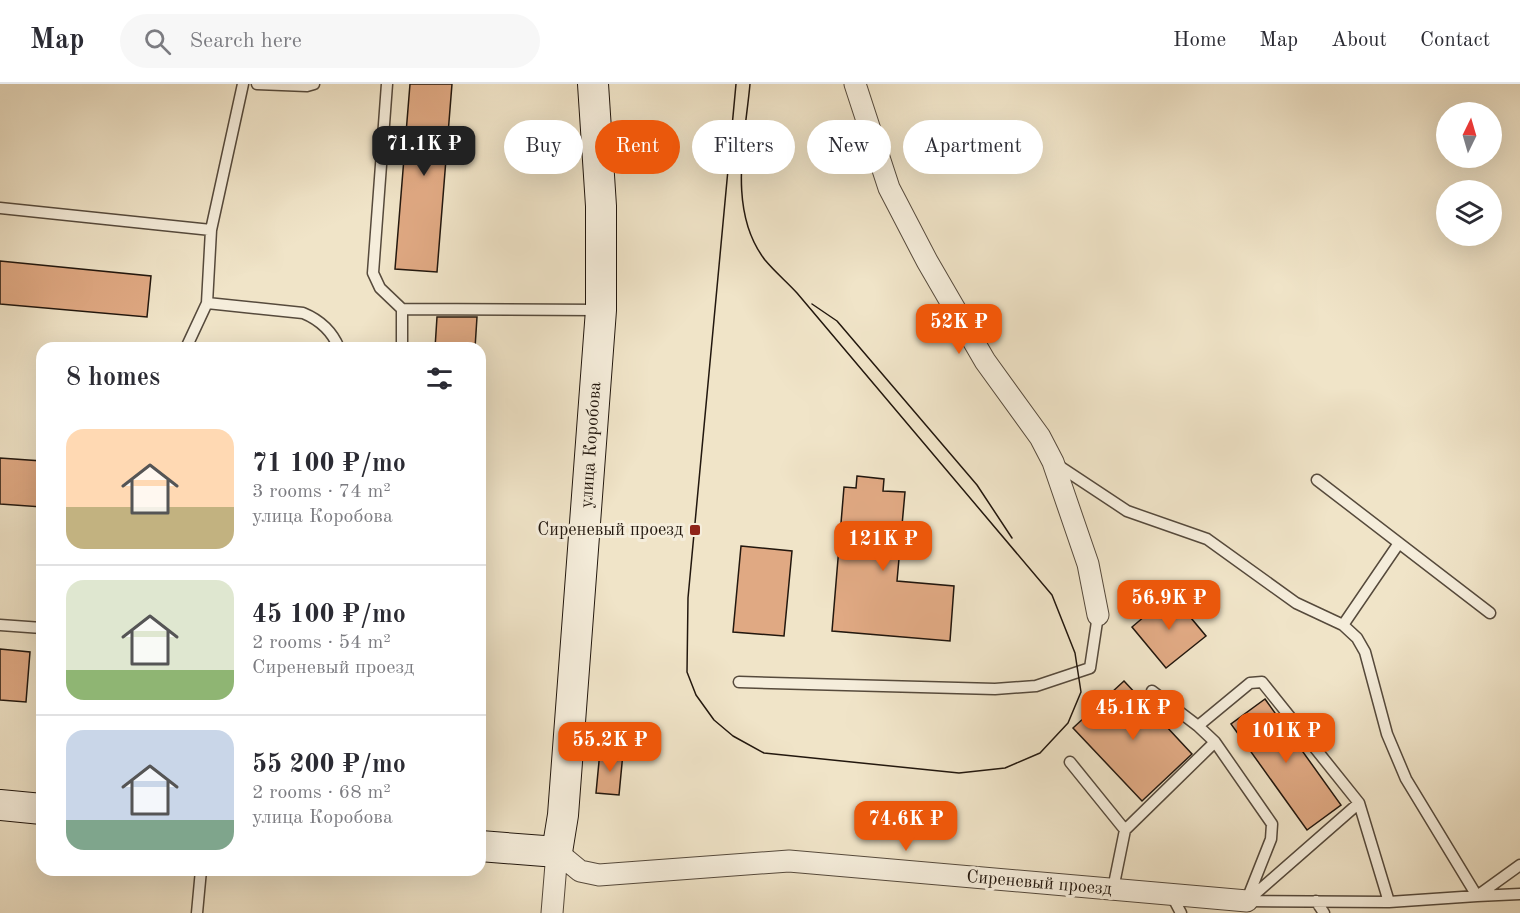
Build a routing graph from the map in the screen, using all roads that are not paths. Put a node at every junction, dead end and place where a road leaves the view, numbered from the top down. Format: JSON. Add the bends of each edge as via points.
{"nodes":[{"id":1,"x":243,"y":84,"type":"edge"},
{"id":2,"x":257,"y":84,"type":"edge"},
{"id":3,"x":315,"y":84,"type":"edge"},
{"id":4,"x":387,"y":84,"type":"edge"},
{"id":5,"x":593,"y":84,"type":"edge"},
{"id":6,"x":855,"y":84,"type":"edge"},
{"id":7,"x":0,"y":208,"type":"edge"},
{"id":8,"x":211,"y":230,"type":"junction"},
{"id":9,"x":207,"y":303,"type":"junction"},
{"id":10,"x":402,"y":309,"type":"junction"},
{"id":11,"x":601,"y":310,"type":"junction"},
{"id":12,"x":189,"y":342,"type":"edge"},
{"id":13,"x":336,"y":342,"type":"edge"},
{"id":14,"x":402,"y":342,"type":"edge"},
{"id":15,"x":1053,"y":462,"type":"junction"},
{"id":16,"x":1317,"y":480,"type":"dead end"},
{"id":17,"x":1399,"y":543,"type":"junction"},
{"id":18,"x":1490,"y":613,"type":"dead end"},
{"id":19,"x":1098,"y":615,"type":"joint"},
{"id":20,"x":0,"y":625,"type":"edge"},
{"id":21,"x":1343,"y":625,"type":"junction"},
{"id":22,"x":36,"y":628,"type":"edge"},
{"id":23,"x":739,"y":682,"type":"dead end"},
{"id":24,"x":1152,"y":691,"type":"dead end"},
{"id":25,"x":1198,"y":726,"type":"junction"},
{"id":26,"x":1215,"y":742,"type":"junction"},
{"id":27,"x":1070,"y":762,"type":"dead end"},
{"id":28,"x":1359,"y":803,"type":"junction"},
{"id":29,"x":0,"y":805,"type":"edge"},
{"id":30,"x":36,"y":808,"type":"edge"},
{"id":31,"x":1125,"y":830,"type":"junction"},
{"id":32,"x":486,"y":846,"type":"edge"},
{"id":33,"x":557,"y":852,"type":"junction"},
{"id":34,"x":1520,"y":865,"type":"edge"},
{"id":35,"x":200,"y":876,"type":"edge"},
{"id":36,"x":1113,"y":889,"type":"junction"},
{"id":37,"x":1170,"y":894,"type":"junction"},
{"id":38,"x":1520,"y":894,"type":"edge"},
{"id":39,"x":1477,"y":896,"type":"junction"},
{"id":40,"x":1247,"y":900,"type":"junction"},
{"id":41,"x":1316,"y":901,"type":"junction"},
{"id":42,"x":1389,"y":902,"type":"junction"},
{"id":43,"x":197,"y":913,"type":"edge"},
{"id":44,"x":552,"y":913,"type":"edge"},
{"id":45,"x":1181,"y":913,"type":"edge"},
{"id":46,"x":1324,"y":913,"type":"edge"}],
"edges":[{"from":1,"to":8,"type":"lane"},
{"from":2,"to":3,"type":"lane"},
{"from":4,"to":10,"type":"lane","via":[[373,273],[380,288]]},
{"from":5,"to":11,"type":"street","name":"улица Коробова","via":[[601,206]]},
{"from":6,"to":15,"type":"street","via":[[889,188],[927,261],[985,361],[1040,437]]},
{"from":7,"to":8,"type":"lane"},
{"from":8,"to":9,"type":"lane"},
{"from":9,"to":12,"type":"lane"},
{"from":9,"to":13,"type":"lane","via":[[303,313],[324,325]]},
{"from":10,"to":11,"type":"lane"},
{"from":10,"to":14,"type":"lane"},
{"from":11,"to":33,"type":"street","name":"улица Коробова"},
{"from":15,"to":19,"type":"street","via":[[1088,564]]},
{"from":15,"to":21,"type":"lane","via":[[1127,511],[1207,539],[1296,603]]},
{"from":16,"to":17,"type":"lane"},
{"from":17,"to":18,"type":"lane"},
{"from":17,"to":21,"type":"lane"},
{"from":19,"to":23,"type":"lane","via":[[1090,668],[1036,686],[995,689]]},
{"from":20,"to":22,"type":"lane"},
{"from":21,"to":39,"type":"lane","via":[[1365,652],[1387,734],[1406,779]]},
{"from":24,"to":25,"type":"lane"},
{"from":25,"to":26,"type":"lane"},
{"from":25,"to":28,"type":"lane","via":[[1250,683],[1262,682]]},
{"from":26,"to":31,"type":"lane"},
{"from":26,"to":40,"type":"lane","via":[[1272,824],[1271,839]]},
{"from":27,"to":31,"type":"lane"},
{"from":28,"to":40,"type":"lane"},
{"from":28,"to":42,"type":"lane"},
{"from":29,"to":30,"type":"street"},
{"from":31,"to":36,"type":"lane"},
{"from":32,"to":33,"type":"street"},
{"from":33,"to":36,"type":"street","name":"Сиреневый проезд","via":[[580,871],[599,875],[789,861]]},
{"from":33,"to":44,"type":"street","name":"улица Коробова"},
{"from":34,"to":39,"type":"lane"},
{"from":35,"to":43,"type":"lane"},
{"from":36,"to":37,"type":"street","name":"Сиреневый проезд"},
{"from":37,"to":40,"type":"street","name":"Сиреневый проезд"},
{"from":37,"to":45,"type":"lane"},
{"from":38,"to":39,"type":"lane"},
{"from":39,"to":42,"type":"lane"},
{"from":40,"to":41,"type":"lane"},
{"from":41,"to":42,"type":"lane"},
{"from":41,"to":46,"type":"lane"}]}
